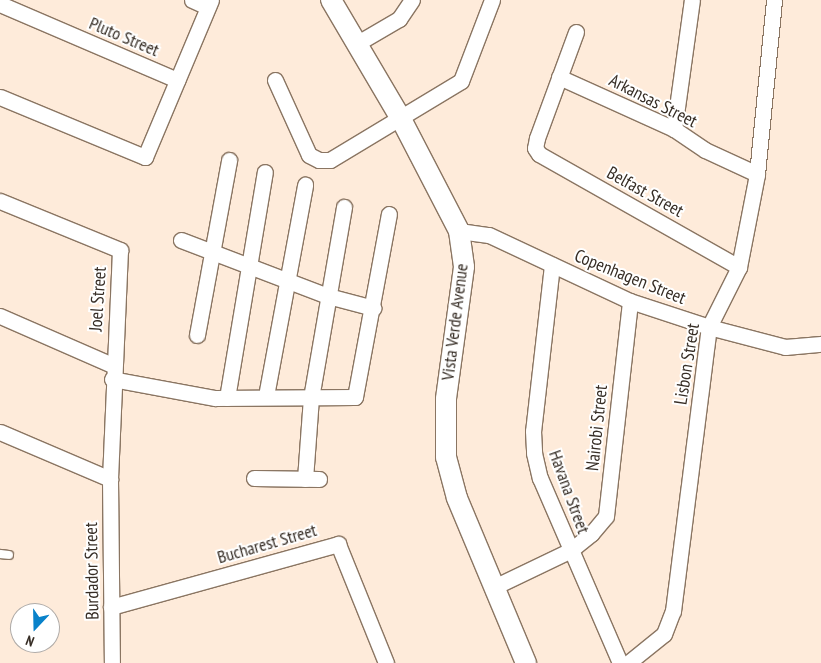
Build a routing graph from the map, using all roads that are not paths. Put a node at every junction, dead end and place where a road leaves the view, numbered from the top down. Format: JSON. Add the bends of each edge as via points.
{"nodes":[{"id":1,"x":192,"y":0,"type":"edge"},
{"id":2,"x":331,"y":0,"type":"edge"},
{"id":3,"x":412,"y":0,"type":"edge"},
{"id":4,"x":492,"y":0,"type":"edge"},
{"id":5,"x":692,"y":0,"type":"edge"},
{"id":6,"x":774,"y":0,"type":"edge"},
{"id":7,"x":0,"y":4,"type":"edge"},
{"id":8,"x":210,"y":4,"type":"edge"},
{"id":9,"x":576,"y":32,"type":"dead end"},
{"id":10,"x":356,"y":44,"type":"junction"},
{"id":11,"x":559,"y":77,"type":"junction"},
{"id":12,"x":177,"y":80,"type":"junction"},
{"id":13,"x":274,"y":80,"type":"dead end"},
{"id":14,"x":0,"y":97,"type":"edge"},
{"id":15,"x":401,"y":119,"type":"junction"},
{"id":16,"x":674,"y":129,"type":"junction"},
{"id":17,"x":229,"y":160,"type":"dead end"},
{"id":18,"x":265,"y":172,"type":"dead end"},
{"id":19,"x":757,"y":174,"type":"junction"},
{"id":20,"x":305,"y":186,"type":"dead end"},
{"id":21,"x":0,"y":201,"type":"edge"},
{"id":22,"x":344,"y":207,"type":"dead end"},
{"id":23,"x":389,"y":214,"type":"dead end"},
{"id":24,"x":459,"y":231,"type":"junction"},
{"id":25,"x":180,"y":240,"type":"dead end"},
{"id":26,"x":212,"y":252,"type":"junction"},
{"id":27,"x":552,"y":265,"type":"junction"},
{"id":28,"x":249,"y":266,"type":"junction"},
{"id":29,"x":739,"y":267,"type":"junction"},
{"id":30,"x":287,"y":281,"type":"junction"},
{"id":31,"x":328,"y":296,"type":"junction"},
{"id":32,"x":630,"y":301,"type":"junction"},
{"id":33,"x":373,"y":308,"type":"junction"},
{"id":34,"x":0,"y":316,"type":"edge"},
{"id":35,"x":709,"y":327,"type":"junction"},
{"id":36,"x":197,"y":335,"type":"dead end"},
{"id":37,"x":821,"y":344,"type":"edge"},
{"id":38,"x":112,"y":372,"type":"junction"},
{"id":39,"x":266,"y":396,"type":"junction"},
{"id":40,"x":227,"y":398,"type":"junction"},
{"id":41,"x":311,"y":398,"type":"junction"},
{"id":42,"x":0,"y":432,"type":"edge"},
{"id":43,"x":254,"y":478,"type":"dead end"},
{"id":44,"x":110,"y":479,"type":"junction"},
{"id":45,"x":571,"y":550,"type":"junction"},
{"id":46,"x":0,"y":554,"type":"edge"},
{"id":47,"x":9,"y":555,"type":"dead end"},
{"id":48,"x":494,"y":587,"type":"junction"},
{"id":49,"x":111,"y":608,"type":"junction"},
{"id":50,"x":112,"y":663,"type":"edge"},
{"id":51,"x":386,"y":663,"type":"edge"},
{"id":52,"x":526,"y":663,"type":"edge"},
{"id":53,"x":620,"y":663,"type":"edge"},
{"id":54,"x":628,"y":663,"type":"edge"}],
"edges":[{"from":1,"to":8,"type":"street"},
{"from":2,"to":10,"type":"street","name":"Vista Verde Avenue"},
{"from":3,"to":10,"type":"street","via":[[399,19]]},
{"from":4,"to":15,"type":"street","via":[[461,81]]},
{"from":5,"to":16,"type":"street"},
{"from":6,"to":19,"type":"street","name":"Lisbon Street"},
{"from":7,"to":12,"type":"street","name":"Pluto Street"},
{"from":8,"to":12,"type":"street"},
{"from":9,"to":11,"type":"street"},
{"from":10,"to":15,"type":"street","name":"Vista Verde Avenue"},
{"from":11,"to":16,"type":"street","name":"Arkansas Street"},
{"from":11,"to":29,"type":"street","name":"Belfast Street","via":[[536,148],[548,161]]},
{"from":12,"to":14,"type":"street","via":[[145,157]]},
{"from":13,"to":15,"type":"street","via":[[310,155],[320,160],[330,160]]},
{"from":15,"to":24,"type":"street","name":"Vista Verde Avenue"},
{"from":16,"to":19,"type":"street","name":"Arkansas Street","via":[[705,150]]},
{"from":17,"to":26,"type":"street"},
{"from":18,"to":28,"type":"street"},
{"from":19,"to":29,"type":"street","name":"Lisbon Street"},
{"from":20,"to":30,"type":"street"},
{"from":21,"to":38,"type":"street","name":"Joel Street","via":[[120,250]]},
{"from":22,"to":31,"type":"street"},
{"from":23,"to":33,"type":"street"},
{"from":24,"to":27,"type":"street","name":"Copenhagen Street","via":[[489,235]]},
{"from":24,"to":48,"type":"street","name":"Vista Verde Avenue","via":[[464,267],[446,399],[444,440],[457,498]]},
{"from":25,"to":26,"type":"street"},
{"from":26,"to":28,"type":"street"},
{"from":26,"to":36,"type":"street"},
{"from":27,"to":32,"type":"street","name":"Copenhagen Street"},
{"from":27,"to":45,"type":"street","name":"Havana Street","via":[[533,431],[534,453],[540,478]]},
{"from":28,"to":30,"type":"street"},
{"from":28,"to":40,"type":"street"},
{"from":29,"to":35,"type":"street","name":"Lisbon Street"},
{"from":30,"to":31,"type":"street"},
{"from":30,"to":39,"type":"street"},
{"from":31,"to":33,"type":"street"},
{"from":31,"to":41,"type":"street"},
{"from":32,"to":35,"type":"street","name":"Copenhagen Street"},
{"from":32,"to":45,"type":"street","name":"Nairobi Street","via":[[606,516]]},
{"from":33,"to":41,"type":"street","via":[[355,397]]},
{"from":34,"to":38,"type":"street"},
{"from":35,"to":37,"type":"street","name":"Copenhagen Street","via":[[785,346]]},
{"from":35,"to":54,"type":"street","name":"Lisbon Street","via":[[672,611],[664,634]]},
{"from":38,"to":40,"type":"street","via":[[202,396]]},
{"from":38,"to":44,"type":"street","name":"Joel Street"},
{"from":39,"to":40,"type":"street"},
{"from":39,"to":41,"type":"street"},
{"from":41,"to":43,"type":"street","via":[[312,479]]},
{"from":42,"to":44,"type":"street"},
{"from":44,"to":49,"type":"street","name":"Burdador Street"},
{"from":45,"to":48,"type":"street","name":"Nairobi Street"},
{"from":45,"to":53,"type":"street","name":"Havana Street"},
{"from":46,"to":47,"type":"lane"},
{"from":48,"to":52,"type":"street","name":"Vista Verde Avenue"},
{"from":49,"to":50,"type":"street","name":"Burdador Street"},
{"from":49,"to":51,"type":"street","name":"Bucharest Street","via":[[338,544]]}]}
